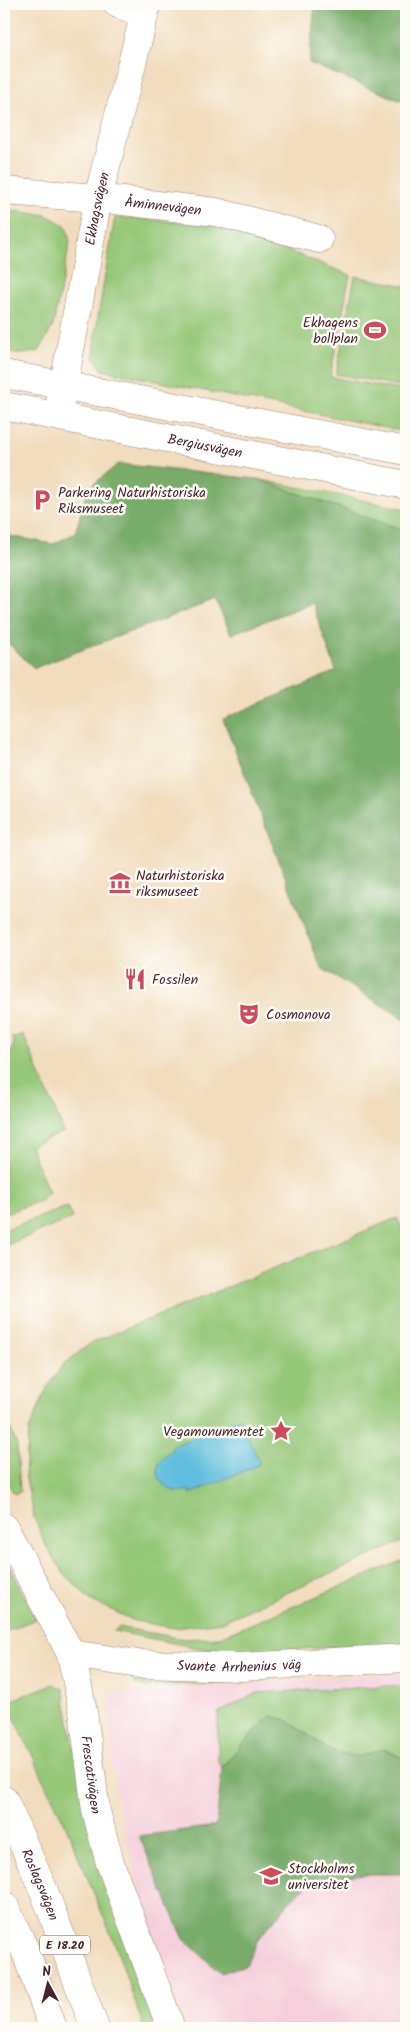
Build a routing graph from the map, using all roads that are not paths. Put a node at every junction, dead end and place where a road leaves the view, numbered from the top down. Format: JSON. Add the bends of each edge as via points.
{"nodes":[{"id":1,"x":118,"y":4,"type":"edge"},
{"id":2,"x":145,"y":9,"type":"edge"},
{"id":3,"x":4,"y":191,"type":"edge"},
{"id":4,"x":98,"y":198,"type":"junction"},
{"id":5,"x":319,"y":239,"type":"dead end"},
{"id":6,"x":4,"y":374,"type":"edge"},
{"id":7,"x":63,"y":384,"type":"junction"},
{"id":8,"x":4,"y":406,"type":"edge"},
{"id":9,"x":58,"y":416,"type":"junction"},
{"id":10,"x":406,"y":451,"type":"edge"},
{"id":11,"x":406,"y":485,"type":"edge"},
{"id":12,"x":4,"y":1527,"type":"edge"},
{"id":13,"x":71,"y":1654,"type":"junction"},
{"id":14,"x":406,"y":1658,"type":"edge"},
{"id":15,"x":4,"y":1800,"type":"edge"},
{"id":16,"x":4,"y":1905,"type":"edge"},
{"id":17,"x":25,"y":1950,"type":"junction"},
{"id":18,"x":40,"y":2028,"type":"edge"},
{"id":19,"x":53,"y":2028,"type":"edge"},
{"id":20,"x":95,"y":2028,"type":"edge"},
{"id":21,"x":171,"y":2028,"type":"edge"}],
"edges":[{"from":1,"to":2,"type":"street"},
{"from":2,"to":4,"type":"street","name":"Ekhagsvägen"},
{"from":3,"to":4,"type":"street","name":"Åminnevägen"},
{"from":4,"to":5,"type":"street","name":"Åminnevägen","via":[[216,212]]},
{"from":4,"to":7,"type":"street","name":"Ekhagsvägen"},
{"from":6,"to":7,"type":"street"},
{"from":7,"to":9,"type":"street","name":"Ekhagsvägen"},
{"from":7,"to":10,"type":"street"},
{"from":8,"to":9,"type":"street","name":"Bergiusvägen"},
{"from":9,"to":11,"type":"street","name":"Bergiusvägen"},
{"from":12,"to":13,"type":"street","name":"Frescativägen"},
{"from":13,"to":14,"type":"street","name":"Svante Arrhenius väg","via":[[139,1664],[241,1667]]},
{"from":13,"to":21,"type":"street","name":"Frescativägen","via":[[83,1710],[96,1811],[110,1863]]},
{"from":15,"to":20,"type":"street","name":"Roslagsvägen","number":"E 18.20","via":[[44,1891]]},
{"from":16,"to":17,"type":"street","number":"E 18.20"},
{"from":17,"to":18,"type":"street"},
{"from":17,"to":19,"type":"street","number":"E 18.20"}]}
